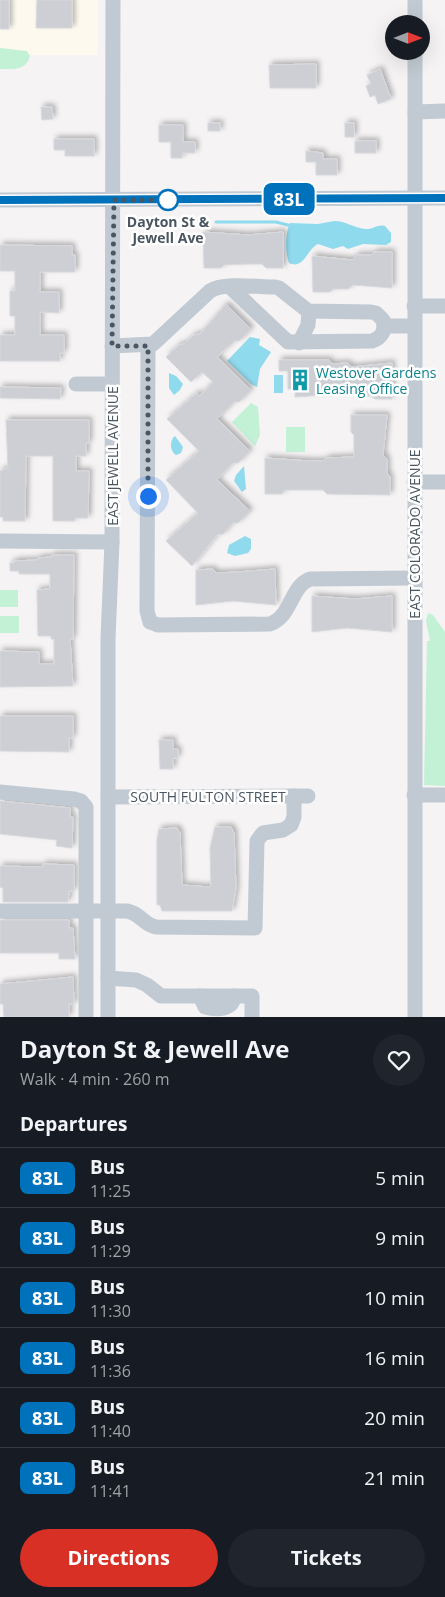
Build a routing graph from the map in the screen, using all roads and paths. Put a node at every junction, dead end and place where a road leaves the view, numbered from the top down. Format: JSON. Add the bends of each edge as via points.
{"nodes":[{"id":1,"x":113,"y":0,"type":"edge"},
{"id":2,"x":415,"y":0,"type":"edge"},
{"id":3,"x":415,"y":15,"type":"edge"},
{"id":4,"x":415,"y":60,"type":"edge"},
{"id":5,"x":445,"y":102,"type":"edge"},
{"id":6,"x":415,"y":107,"type":"junction"},
{"id":7,"x":445,"y":111,"type":"edge"},
{"id":8,"x":415,"y":198,"type":"junction"},
{"id":9,"x":445,"y":198,"type":"edge"},
{"id":10,"x":0,"y":200,"type":"edge"},
{"id":11,"x":114,"y":200,"type":"junction"},
{"id":12,"x":230,"y":287,"type":"junction"},
{"id":13,"x":414,"y":306,"type":"junction"},
{"id":14,"x":445,"y":306,"type":"edge"},
{"id":15,"x":309,"y":311,"type":"junction"},
{"id":16,"x":384,"y":326,"type":"junction"},
{"id":17,"x":414,"y":326,"type":"junction"},
{"id":18,"x":299,"y":342,"type":"junction"},
{"id":19,"x":112,"y":346,"type":"junction"},
{"id":20,"x":148,"y":346,"type":"junction"},
{"id":21,"x":76,"y":384,"type":"dead end"},
{"id":22,"x":112,"y":384,"type":"junction"},
{"id":23,"x":414,"y":482,"type":"junction"},
{"id":24,"x":445,"y":482,"type":"edge"},
{"id":25,"x":0,"y":541,"type":"edge"},
{"id":26,"x":112,"y":542,"type":"junction"},
{"id":27,"x":414,"y":578,"type":"junction"},
{"id":28,"x":0,"y":792,"type":"edge"},
{"id":29,"x":414,"y":795,"type":"junction"},
{"id":30,"x":445,"y":795,"type":"edge"},
{"id":31,"x":108,"y":797,"type":"junction"},
{"id":32,"x":0,"y":911,"type":"edge"},
{"id":33,"x":108,"y":911,"type":"junction"},
{"id":34,"x":86,"y":912,"type":"junction"},
{"id":35,"x":108,"y":978,"type":"junction"},
{"id":36,"x":86,"y":1017,"type":"edge"},
{"id":37,"x":108,"y":1017,"type":"edge"},
{"id":38,"x":252,"y":1017,"type":"edge"},
{"id":39,"x":415,"y":1017,"type":"edge"}],
"edges":[{"from":1,"to":11,"type":"street","name":"EAST JEWELL AVENUE"},
{"from":2,"to":3,"type":"street"},
{"from":4,"to":6,"type":"street","name":"EAST COLORADO AVENUE"},
{"from":5,"to":6,"type":"street"},
{"from":6,"to":7,"type":"street"},
{"from":6,"to":8,"type":"street","name":"EAST COLORADO AVENUE"},
{"from":8,"to":9,"type":"street"},
{"from":8,"to":11,"type":"street"},
{"from":8,"to":13,"type":"street","name":"EAST COLORADO AVENUE"},
{"from":10,"to":11,"type":"street"},
{"from":11,"to":19,"type":"street","name":"EAST JEWELL AVENUE"},
{"from":12,"to":15,"type":"street","via":[[282,288]]},
{"from":12,"to":18,"type":"street","via":[[285,340]]},
{"from":12,"to":20,"type":"street","via":[[211,290],[157,342]]},
{"from":13,"to":14,"type":"street"},
{"from":13,"to":17,"type":"street","name":"EAST COLORADO AVENUE"},
{"from":15,"to":16,"type":"street","via":[[373,312]]},
{"from":15,"to":18,"type":"street","via":[[308,324]]},
{"from":16,"to":17,"type":"street"},
{"from":16,"to":18,"type":"street","via":[[381,336],[374,341]]},
{"from":17,"to":23,"type":"street","name":"EAST COLORADO AVENUE"},
{"from":19,"to":20,"type":"street"},
{"from":19,"to":22,"type":"street","name":"EAST JEWELL AVENUE"},
{"from":20,"to":27,"type":"street","via":[[147,611],[150,622],[270,624],[283,616],[300,586],[310,579]]},
{"from":21,"to":22,"type":"street"},
{"from":22,"to":26,"type":"street","name":"EAST JEWELL AVENUE"},
{"from":23,"to":24,"type":"street"},
{"from":23,"to":27,"type":"street","name":"EAST COLORADO AVENUE"},
{"from":25,"to":26,"type":"street"},
{"from":26,"to":31,"type":"street","name":"EAST JEWELL AVENUE"},
{"from":27,"to":29,"type":"street","name":"EAST COLORADO AVENUE"},
{"from":28,"to":34,"type":"street","via":[[74,799],[84,804],[87,817]]},
{"from":29,"to":30,"type":"street"},
{"from":29,"to":39,"type":"street","name":"EAST COLORADO AVENUE"},
{"from":31,"to":33,"type":"street","name":"EAST JEWELL AVENUE"},
{"from":31,"to":33,"type":"street","name":"SOUTH FULTON STREET","via":[[301,796],[291,825],[283,830],[263,833],[257,841],[255,928],[156,927],[134,912]]},
{"from":32,"to":34,"type":"street"},
{"from":33,"to":34,"type":"street"},
{"from":33,"to":35,"type":"street","name":"EAST JEWELL AVENUE"},
{"from":34,"to":36,"type":"street"},
{"from":35,"to":37,"type":"street","name":"EAST JEWELL AVENUE"},
{"from":35,"to":38,"type":"street","via":[[136,980],[161,996],[200,996],[206,1007],[231,1005],[234,996],[252,996]]}]}
